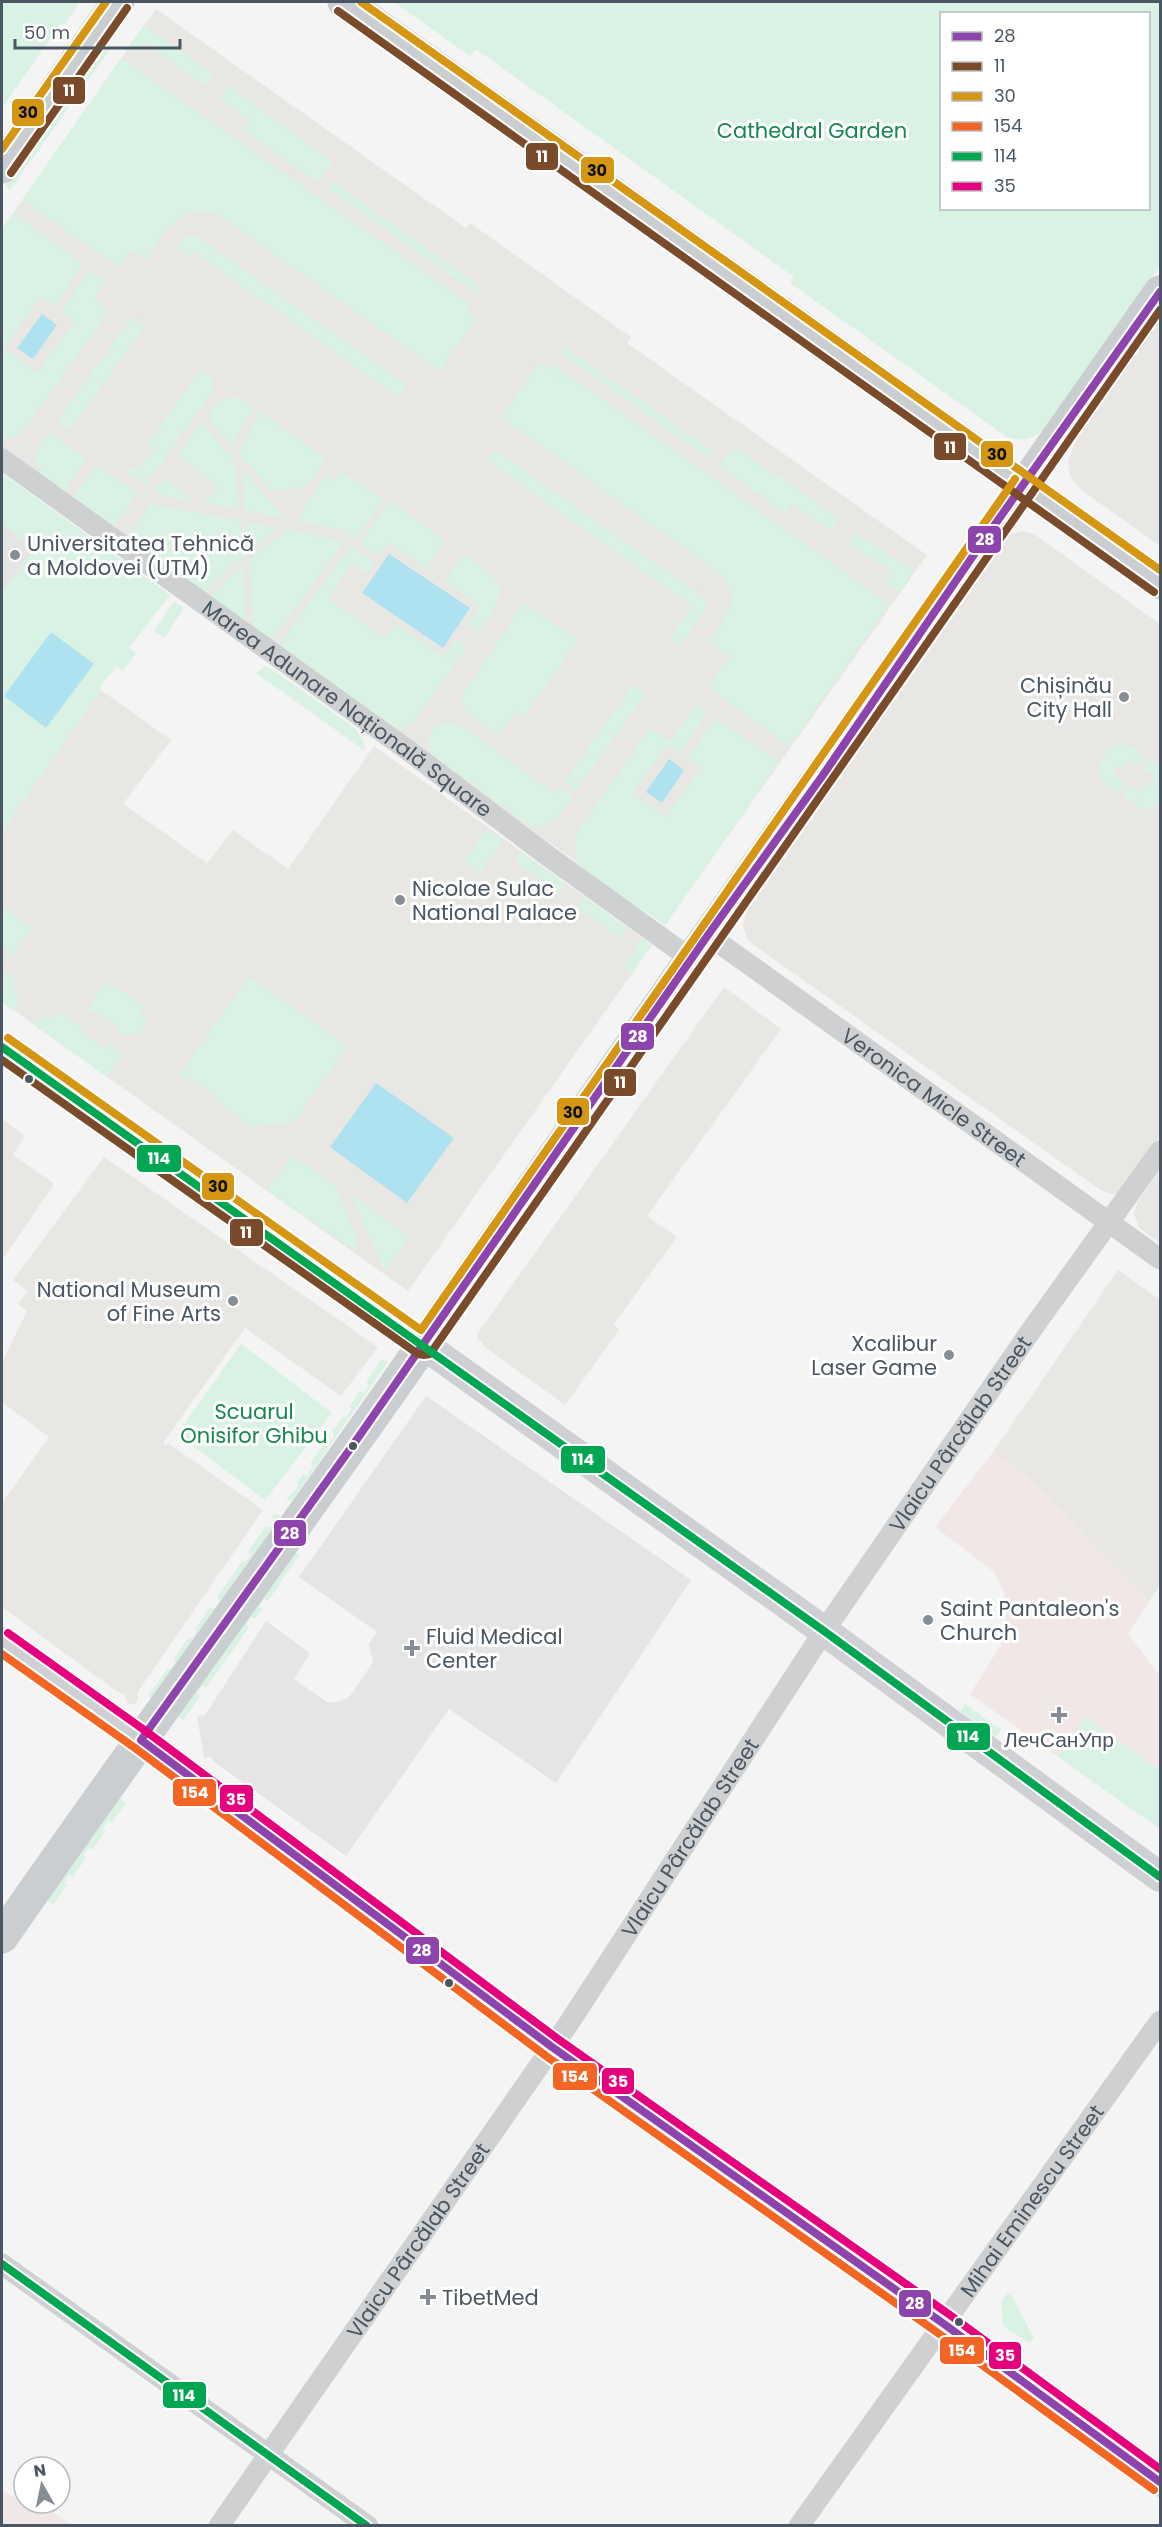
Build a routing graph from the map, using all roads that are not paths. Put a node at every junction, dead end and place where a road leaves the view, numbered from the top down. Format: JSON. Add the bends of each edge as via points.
{"nodes":[{"id":1,"x":118,"y":2,"type":"edge"},
{"id":2,"x":344,"y":2,"type":"edge"},
{"id":3,"x":2,"y":167,"type":"edge"},
{"id":4,"x":1161,"y":292,"type":"edge"},
{"id":5,"x":2,"y":459,"type":"edge"},
{"id":6,"x":1024,"y":485,"type":"junction"},
{"id":7,"x":1161,"y":583,"type":"edge"},
{"id":8,"x":700,"y":947,"type":"junction"},
{"id":9,"x":2,"y":1047,"type":"edge"},
{"id":10,"x":1161,"y":1151,"type":"edge"},
{"id":11,"x":1109,"y":1222,"type":"junction"},
{"id":12,"x":1161,"y":1258,"type":"edge"},
{"id":13,"x":424,"y":1345,"type":"junction"},
{"id":14,"x":824,"y":1632,"type":"junction"},
{"id":15,"x":2,"y":1642,"type":"edge"},
{"id":16,"x":141,"y":1740,"type":"junction"},
{"id":17,"x":1161,"y":1877,"type":"edge"},
{"id":18,"x":2,"y":1936,"type":"edge"},
{"id":19,"x":1161,"y":2021,"type":"edge"},
{"id":20,"x":552,"y":2047,"type":"junction"},
{"id":21,"x":2,"y":2264,"type":"edge"},
{"id":22,"x":944,"y":2324,"type":"junction"},
{"id":23,"x":268,"y":2455,"type":"junction"},
{"id":24,"x":1161,"y":2482,"type":"edge"},
{"id":25,"x":219,"y":2526,"type":"edge"},
{"id":26,"x":368,"y":2526,"type":"edge"},
{"id":27,"x":799,"y":2526,"type":"edge"}],
"edges":[{"from":1,"to":3,"type":"main road"},
{"from":2,"to":6,"type":"main road"},
{"from":4,"to":6,"type":"main road"},
{"from":5,"to":8,"type":"street","name":"Marea Adunare Națională Square","via":[[409,751],[548,856]]},
{"from":6,"to":7,"type":"main road"},
{"from":6,"to":8,"type":"main road"},
{"from":8,"to":11,"type":"street","name":"Veronica Micle Street"},
{"from":8,"to":13,"type":"main road"},
{"from":9,"to":13,"type":"street"},
{"from":10,"to":11,"type":"street","name":"Vlaicu Pârcălab Street"},
{"from":11,"to":12,"type":"street","name":"Veronica Micle Street"},
{"from":11,"to":14,"type":"street","name":"Vlaicu Pârcălab Street"},
{"from":13,"to":14,"type":"main road"},
{"from":13,"to":16,"type":"main road"},
{"from":14,"to":17,"type":"main road"},
{"from":14,"to":20,"type":"street","name":"Vlaicu Pârcălab Street"},
{"from":15,"to":16,"type":"main road"},
{"from":16,"to":18,"type":"main road"},
{"from":16,"to":20,"type":"main road"},
{"from":19,"to":22,"type":"street","name":"Mihai Eminescu Street"},
{"from":20,"to":22,"type":"main road"},
{"from":20,"to":23,"type":"street","name":"Vlaicu Pârcălab Street"},
{"from":21,"to":23,"type":"street"},
{"from":22,"to":24,"type":"main road"},
{"from":22,"to":27,"type":"street","name":"Mihai Eminescu Street"},
{"from":23,"to":25,"type":"street","name":"Vlaicu Pârcălab Street"},
{"from":23,"to":26,"type":"street"}]}
